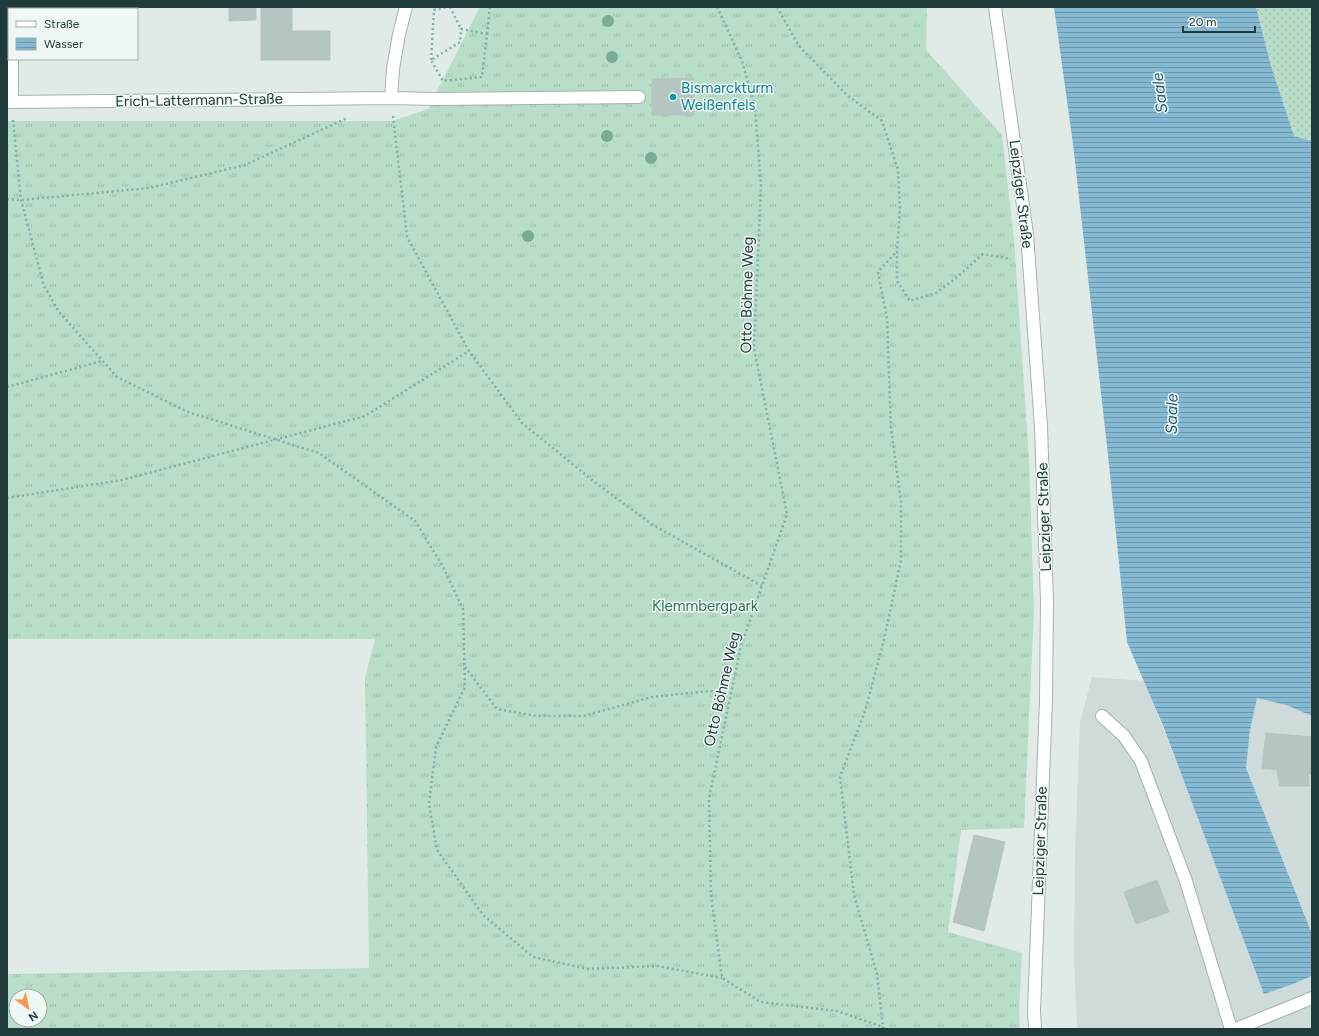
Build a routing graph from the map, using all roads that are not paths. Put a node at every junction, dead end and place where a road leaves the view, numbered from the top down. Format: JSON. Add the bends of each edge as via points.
{"nodes":[{"id":1,"x":406,"y":7,"type":"edge"},
{"id":2,"x":995,"y":7,"type":"edge"},
{"id":3,"x":12,"y":60,"type":"edge"},
{"id":4,"x":639,"y":97,"type":"dead end"},
{"id":5,"x":391,"y":98,"type":"junction"},
{"id":6,"x":9,"y":102,"type":"edge"},
{"id":7,"x":1102,"y":716,"type":"dead end"},
{"id":8,"x":1312,"y":998,"type":"edge"},
{"id":9,"x":1035,"y":1029,"type":"edge"},
{"id":10,"x":1231,"y":1029,"type":"edge"},
{"id":11,"x":1236,"y":1029,"type":"edge"}],
"edges":[{"from":1,"to":5,"type":"street","via":[[393,69]]},
{"from":2,"to":9,"type":"street","name":"Leipziger Straße","via":[[1027,234],[1041,427],[1047,601]]},
{"from":3,"to":6,"type":"street"},
{"from":4,"to":5,"type":"street","name":"Erich-Lattermann-Straße"},
{"from":5,"to":6,"type":"street","name":"Erich-Lattermann-Straße"},
{"from":7,"to":10,"type":"street","via":[[1124,736],[1141,761],[1186,881]]},
{"from":8,"to":11,"type":"street"}]}
